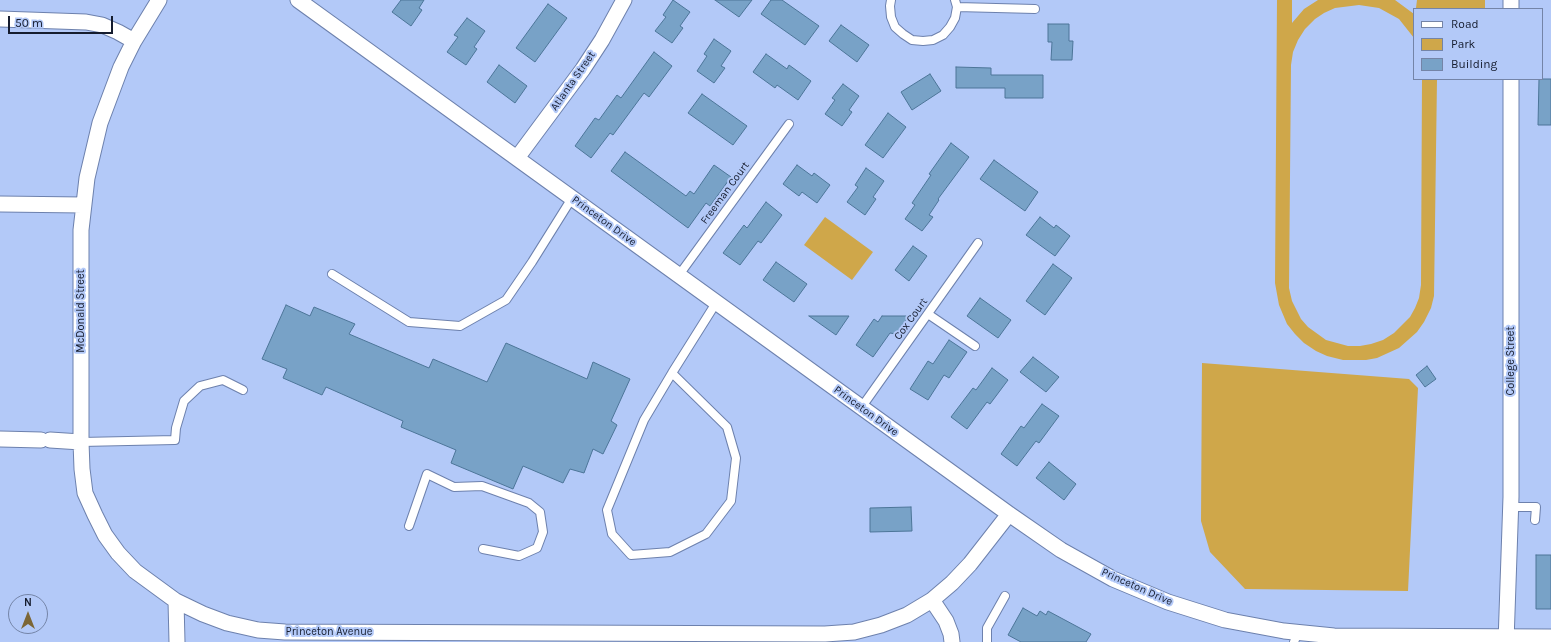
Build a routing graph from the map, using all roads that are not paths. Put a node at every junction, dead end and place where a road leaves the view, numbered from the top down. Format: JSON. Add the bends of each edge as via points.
{"nodes":[{"id":1,"x":159,"y":0,"type":"edge"},
{"id":2,"x":298,"y":0,"type":"edge"},
{"id":3,"x":624,"y":0,"type":"edge"},
{"id":4,"x":891,"y":0,"type":"edge"},
{"id":5,"x":956,"y":4,"type":"edge"},
{"id":6,"x":1035,"y":9,"type":"dead end"},
{"id":7,"x":0,"y":19,"type":"edge"},
{"id":8,"x":134,"y":41,"type":"junction"},
{"id":9,"x":1511,"y":80,"type":"edge"},
{"id":10,"x":789,"y":124,"type":"dead end"},
{"id":11,"x":517,"y":158,"type":"junction"},
{"id":12,"x":572,"y":198,"type":"junction"},
{"id":13,"x":0,"y":204,"type":"edge"},
{"id":14,"x":83,"y":205,"type":"junction"},
{"id":15,"x":978,"y":243,"type":"dead end"},
{"id":16,"x":332,"y":274,"type":"dead end"},
{"id":17,"x":679,"y":275,"type":"junction"},
{"id":18,"x":716,"y":303,"type":"junction"},
{"id":19,"x":928,"y":314,"type":"junction"},
{"id":20,"x":975,"y":346,"type":"dead end"},
{"id":21,"x":672,"y":374,"type":"junction"},
{"id":22,"x":243,"y":390,"type":"dead end"},
{"id":23,"x":861,"y":408,"type":"junction"},
{"id":24,"x":0,"y":439,"type":"edge"},
{"id":25,"x":81,"y":442,"type":"junction"},
{"id":26,"x":1510,"y":507,"type":"junction"},
{"id":27,"x":1009,"y":514,"type":"junction"},
{"id":28,"x":1535,"y":520,"type":"dead end"},
{"id":29,"x":409,"y":526,"type":"dead end"},
{"id":30,"x":483,"y":549,"type":"dead end"},
{"id":31,"x":1005,"y":596,"type":"dead end"},
{"id":32,"x":932,"y":600,"type":"junction"},
{"id":33,"x":176,"y":601,"type":"junction"},
{"id":34,"x":1296,"y":637,"type":"edge"},
{"id":35,"x":1551,"y":637,"type":"edge"},
{"id":36,"x":670,"y":638,"type":"edge"},
{"id":37,"x":825,"y":638,"type":"edge"},
{"id":38,"x":1506,"y":640,"type":"edge"},
{"id":39,"x":176,"y":642,"type":"edge"},
{"id":40,"x":952,"y":642,"type":"edge"},
{"id":41,"x":986,"y":642,"type":"edge"}],
"edges":[{"from":1,"to":8,"type":"street","name":"McDonald Street"},
{"from":2,"to":11,"type":"street","name":"Princeton Drive"},
{"from":3,"to":11,"type":"street","name":"Atlanta Street","via":[[583,69]]},
{"from":4,"to":5,"type":"lane","via":[[891,17],[895,27],[912,40],[923,41],[943,35],[955,18]]},
{"from":5,"to":6,"type":"lane"},
{"from":7,"to":8,"type":"street","via":[[86,22],[102,25]]},
{"from":8,"to":14,"type":"street","name":"McDonald Street","via":[[121,67],[100,123]]},
{"from":9,"to":26,"type":"street","name":"College Street"},
{"from":10,"to":17,"type":"lane","name":"Freeman Court"},
{"from":11,"to":12,"type":"street","name":"Princeton Drive"},
{"from":12,"to":16,"type":"lane","via":[[506,300],[460,326],[409,322]]},
{"from":12,"to":17,"type":"street","name":"Princeton Drive"},
{"from":13,"to":14,"type":"street"},
{"from":14,"to":25,"type":"street","name":"McDonald Street"},
{"from":15,"to":19,"type":"lane","name":"Cox Court"},
{"from":17,"to":18,"type":"street","name":"Princeton Drive"},
{"from":18,"to":21,"type":"lane"},
{"from":18,"to":23,"type":"street","name":"Princeton Drive"},
{"from":19,"to":20,"type":"lane"},
{"from":19,"to":23,"type":"lane","name":"Cox Court"},
{"from":21,"to":21,"type":"lane","via":[[644,420],[606,510],[612,534],[631,555],[670,552],[706,534],[731,501],[736,458],[727,427]]},
{"from":22,"to":25,"type":"lane","via":[[223,380],[200,386],[184,401],[175,440]]},
{"from":23,"to":27,"type":"street","name":"Princeton Drive"},
{"from":24,"to":25,"type":"street"},
{"from":25,"to":33,"type":"street","name":"McDonald Street","via":[[85,493],[105,535],[135,571]]},
{"from":26,"to":28,"type":"lane","via":[[1536,506]]},
{"from":26,"to":38,"type":"street","name":"College Street"},
{"from":27,"to":32,"type":"street","name":"Princeton Avenue","via":[[970,564]]},
{"from":27,"to":34,"type":"street","name":"Princeton Drive","via":[[1061,550],[1107,575],[1168,602],[1226,620],[1284,631]]},
{"from":29,"to":30,"type":"lane","via":[[427,474],[454,487],[482,486],[529,503],[540,512],[543,532],[537,548],[519,556]]},
{"from":31,"to":41,"type":"lane","via":[[986,628]]},
{"from":32,"to":37,"type":"street","name":"Princeton Avenue","via":[[907,615],[881,625]]},
{"from":32,"to":40,"type":"street","via":[[946,621]]},
{"from":33,"to":36,"type":"street","name":"Princeton Avenue","via":[[227,623],[258,630]]},
{"from":33,"to":39,"type":"street"},
{"from":34,"to":38,"type":"street","name":"Princeton Drive"},
{"from":35,"to":38,"type":"street"},
{"from":36,"to":37,"type":"street","name":"Princeton Avenue"}]}
